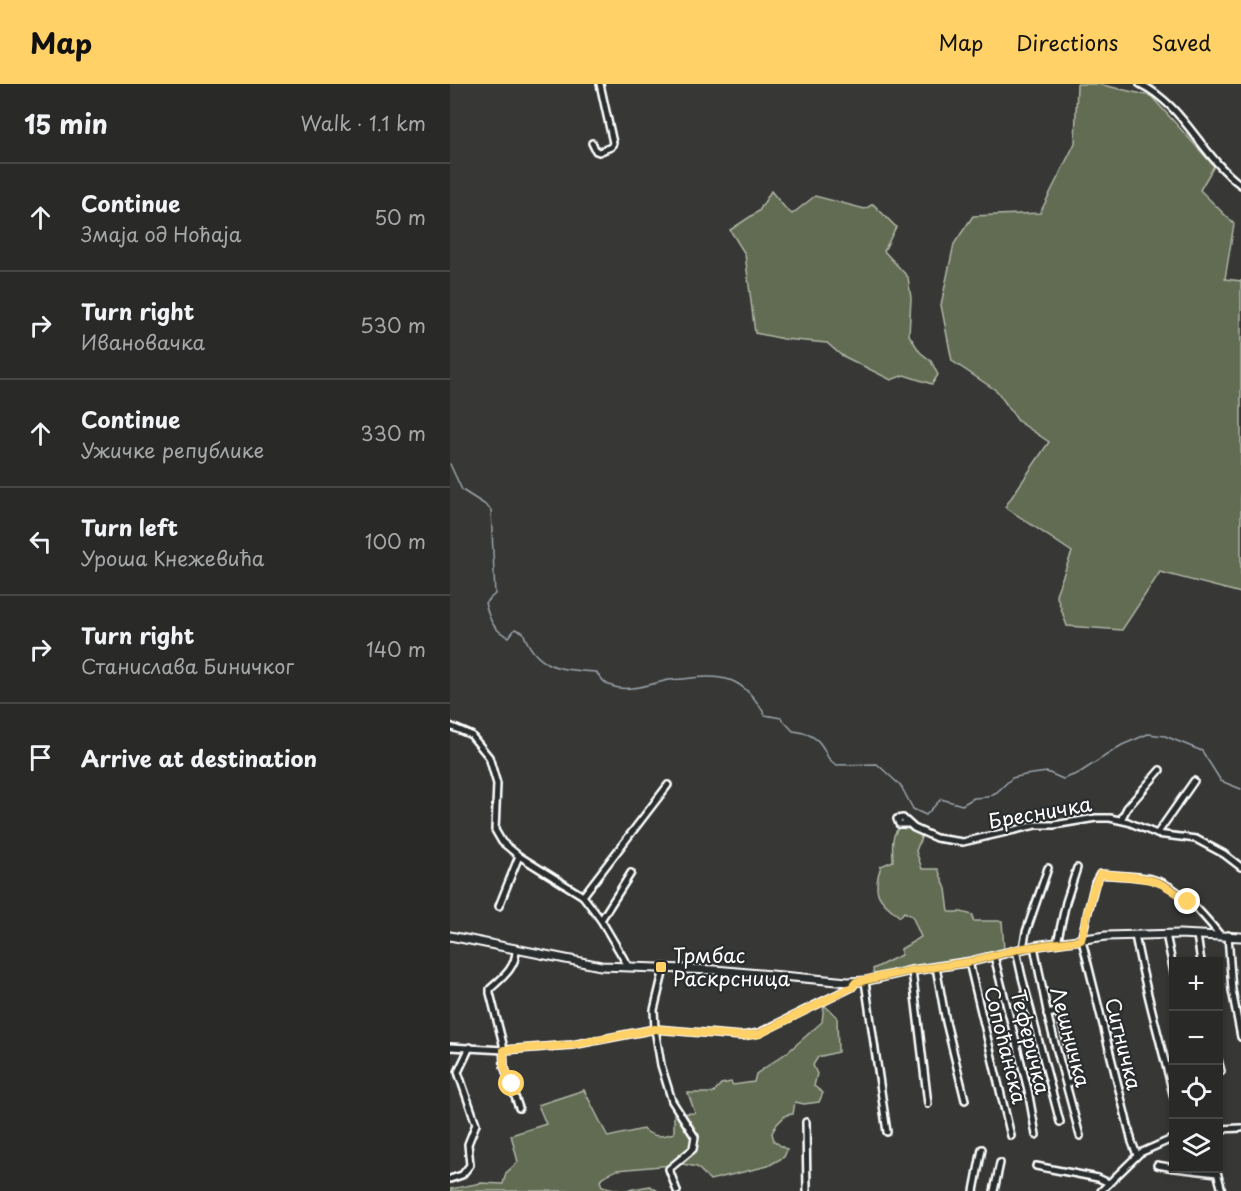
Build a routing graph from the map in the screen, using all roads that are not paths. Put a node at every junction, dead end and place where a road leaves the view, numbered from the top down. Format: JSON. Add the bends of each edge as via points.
{"nodes":[{"id":1,"x":600,"y":84,"type":"edge"},
{"id":2,"x":1140,"y":84,"type":"edge"},
{"id":3,"x":592,"y":143,"type":"dead end"},
{"id":4,"x":1241,"y":185,"type":"edge"},
{"id":5,"x":450,"y":726,"type":"edge"},
{"id":6,"x":1160,"y":770,"type":"dead end"},
{"id":7,"x":1194,"y":781,"type":"dead end"},
{"id":8,"x":668,"y":785,"type":"dead end"},
{"id":9,"x":1120,"y":820,"type":"junction"},
{"id":10,"x":909,"y":824,"type":"dead end"},
{"id":11,"x":1157,"y":834,"type":"junction"},
{"id":12,"x":519,"y":856,"type":"junction"},
{"id":13,"x":1241,"y":867,"type":"edge"},
{"id":14,"x":1048,"y":868,"type":"dead end"},
{"id":15,"x":1077,"y":868,"type":"dead end"},
{"id":16,"x":631,"y":873,"type":"dead end"},
{"id":17,"x":583,"y":896,"type":"junction"},
{"id":18,"x":499,"y":906,"type":"dead end"},
{"id":19,"x":601,"y":920,"type":"junction"},
{"id":20,"x":1166,"y":934,"type":"junction"},
{"id":21,"x":1135,"y":935,"type":"junction"},
{"id":22,"x":1197,"y":935,"type":"junction"},
{"id":23,"x":1224,"y":935,"type":"junction"},
{"id":24,"x":450,"y":936,"type":"edge"},
{"id":25,"x":1241,"y":937,"type":"edge"},
{"id":26,"x":1082,"y":940,"type":"junction"},
{"id":27,"x":1057,"y":943,"type":"junction"},
{"id":28,"x":1034,"y":946,"type":"junction"},
{"id":29,"x":1020,"y":949,"type":"junction"},
{"id":30,"x":516,"y":950,"type":"junction"},
{"id":31,"x":994,"y":956,"type":"junction"},
{"id":32,"x":1170,"y":957,"type":"edge"},
{"id":33,"x":1200,"y":957,"type":"edge"},
{"id":34,"x":969,"y":962,"type":"junction"},
{"id":35,"x":628,"y":966,"type":"junction"},
{"id":36,"x":936,"y":967,"type":"junction"},
{"id":37,"x":664,"y":969,"type":"junction"},
{"id":38,"x":912,"y":970,"type":"junction"},
{"id":39,"x":865,"y":981,"type":"junction"},
{"id":40,"x":856,"y":982,"type":"junction"},
{"id":41,"x":1047,"y":1014,"type":"junction"},
{"id":42,"x":655,"y":1029,"type":"junction"},
{"id":43,"x":1241,"y":1037,"type":"edge"},
{"id":44,"x":450,"y":1047,"type":"edge"},
{"id":45,"x":470,"y":1047,"type":"junction"},
{"id":46,"x":504,"y":1050,"type":"junction"},
{"id":47,"x":450,"y":1070,"type":"edge"},
{"id":48,"x":458,"y":1070,"type":"junction"},
{"id":49,"x":1169,"y":1079,"type":"edge"},
{"id":50,"x":1067,"y":1084,"type":"junction"},
{"id":51,"x":964,"y":1100,"type":"dead end"},
{"id":52,"x":928,"y":1104,"type":"dead end"},
{"id":53,"x":519,"y":1108,"type":"dead end"},
{"id":54,"x":806,"y":1122,"type":"dead end"},
{"id":55,"x":1060,"y":1122,"type":"dead end"},
{"id":56,"x":1241,"y":1128,"type":"edge"},
{"id":57,"x":1223,"y":1129,"type":"edge"},
{"id":58,"x":887,"y":1132,"type":"dead end"},
{"id":59,"x":1036,"y":1135,"type":"dead end"},
{"id":60,"x":1011,"y":1136,"type":"dead end"},
{"id":61,"x":1080,"y":1136,"type":"dead end"},
{"id":62,"x":1169,"y":1140,"type":"edge"},
{"id":63,"x":982,"y":1149,"type":"dead end"},
{"id":64,"x":1137,"y":1155,"type":"junction"},
{"id":65,"x":1000,"y":1163,"type":"dead end"},
{"id":66,"x":1156,"y":1165,"type":"dead end"},
{"id":67,"x":1036,"y":1166,"type":"dead end"},
{"id":68,"x":1169,"y":1167,"type":"edge"},
{"id":69,"x":1218,"y":1173,"type":"edge"},
{"id":70,"x":450,"y":1179,"type":"edge"},
{"id":71,"x":1105,"y":1187,"type":"edge"},
{"id":72,"x":677,"y":1191,"type":"edge"},
{"id":73,"x":807,"y":1191,"type":"edge"},
{"id":74,"x":974,"y":1191,"type":"edge"},
{"id":75,"x":994,"y":1191,"type":"edge"},
{"id":76,"x":1113,"y":1191,"type":"edge"},
{"id":77,"x":1222,"y":1191,"type":"edge"}],
"edges":[{"from":1,"to":3,"type":"street","via":[[614,143],[599,152]]},
{"from":2,"to":4,"type":"street","via":[[1167,102],[1220,168]]},
{"from":5,"to":12,"type":"street","via":[[471,735],[489,757],[496,784],[495,830]]},
{"from":6,"to":9,"type":"street"},
{"from":7,"to":11,"type":"street"},
{"from":8,"to":17,"type":"street"},
{"from":9,"to":10,"type":"street","name":"Бресничка","via":[[1101,818],[1036,825],[963,842],[936,838]]},
{"from":9,"to":11,"type":"street","name":"Бресничка"},
{"from":11,"to":13,"type":"street","name":"Бресничка","via":[[1196,839]]},
{"from":12,"to":17,"type":"street"},
{"from":12,"to":18,"type":"street"},
{"from":14,"to":29,"type":"street"},
{"from":15,"to":27,"type":"street"},
{"from":16,"to":19,"type":"street"},
{"from":17,"to":19,"type":"street"},
{"from":19,"to":35,"type":"street"},
{"from":20,"to":21,"type":"street"},
{"from":20,"to":22,"type":"street"},
{"from":20,"to":32,"type":"street"},
{"from":21,"to":26,"type":"street"},
{"from":21,"to":49,"type":"street"},
{"from":22,"to":23,"type":"street"},
{"from":22,"to":33,"type":"street"},
{"from":23,"to":25,"type":"street"},
{"from":23,"to":26,"type":"street","via":[[1168,886],[1149,878],[1098,875]]},
{"from":23,"to":43,"type":"street"},
{"from":24,"to":30,"type":"street"},
{"from":26,"to":27,"type":"street"},
{"from":26,"to":64,"type":"street","name":"Ситничка"},
{"from":27,"to":28,"type":"street"},
{"from":28,"to":29,"type":"street"},
{"from":28,"to":41,"type":"street","name":"Лешничка"},
{"from":29,"to":31,"type":"street"},
{"from":29,"to":55,"type":"street","via":[[1022,977]]},
{"from":30,"to":35,"type":"street","via":[[601,966]]},
{"from":30,"to":46,"type":"street","via":[[510,970],[490,990]]},
{"from":31,"to":34,"type":"street"},
{"from":31,"to":59,"type":"street","name":"Теферичка"},
{"from":34,"to":36,"type":"street"},
{"from":34,"to":60,"type":"street","name":"Сопоћанска"},
{"from":35,"to":37,"type":"street"},
{"from":36,"to":38,"type":"street"},
{"from":36,"to":51,"type":"street"},
{"from":37,"to":40,"type":"street"},
{"from":37,"to":42,"type":"street","via":[[655,1004]]},
{"from":38,"to":39,"type":"street"},
{"from":38,"to":52,"type":"street"},
{"from":39,"to":40,"type":"street"},
{"from":39,"to":58,"type":"street"},
{"from":40,"to":42,"type":"street","via":[[759,1034]]},
{"from":41,"to":50,"type":"street","name":"Лешничка"},
{"from":41,"to":50,"type":"street","via":[[1058,1013],[1062,1026],[1076,1076]]},
{"from":42,"to":46,"type":"street","via":[[572,1045]]},
{"from":42,"to":72,"type":"street","via":[[672,1101],[695,1137],[693,1149],[669,1169]]},
{"from":44,"to":45,"type":"street"},
{"from":45,"to":46,"type":"street"},
{"from":45,"to":48,"type":"street"},
{"from":46,"to":53,"type":"street","via":[[504,1066]]},
{"from":47,"to":48,"type":"street"},
{"from":48,"to":70,"type":"street","via":[[476,1124],[468,1144],[469,1168]]},
{"from":50,"to":61,"type":"street","name":"Лешничка"},
{"from":54,"to":73,"type":"street"},
{"from":56,"to":57,"type":"street"},
{"from":62,"to":64,"type":"street"},
{"from":63,"to":74,"type":"street"},
{"from":64,"to":71,"type":"street"},
{"from":65,"to":75,"type":"street"},
{"from":66,"to":68,"type":"street"},
{"from":67,"to":71,"type":"street","via":[[1098,1178]]},
{"from":69,"to":77,"type":"street"},
{"from":71,"to":76,"type":"street"}]}
